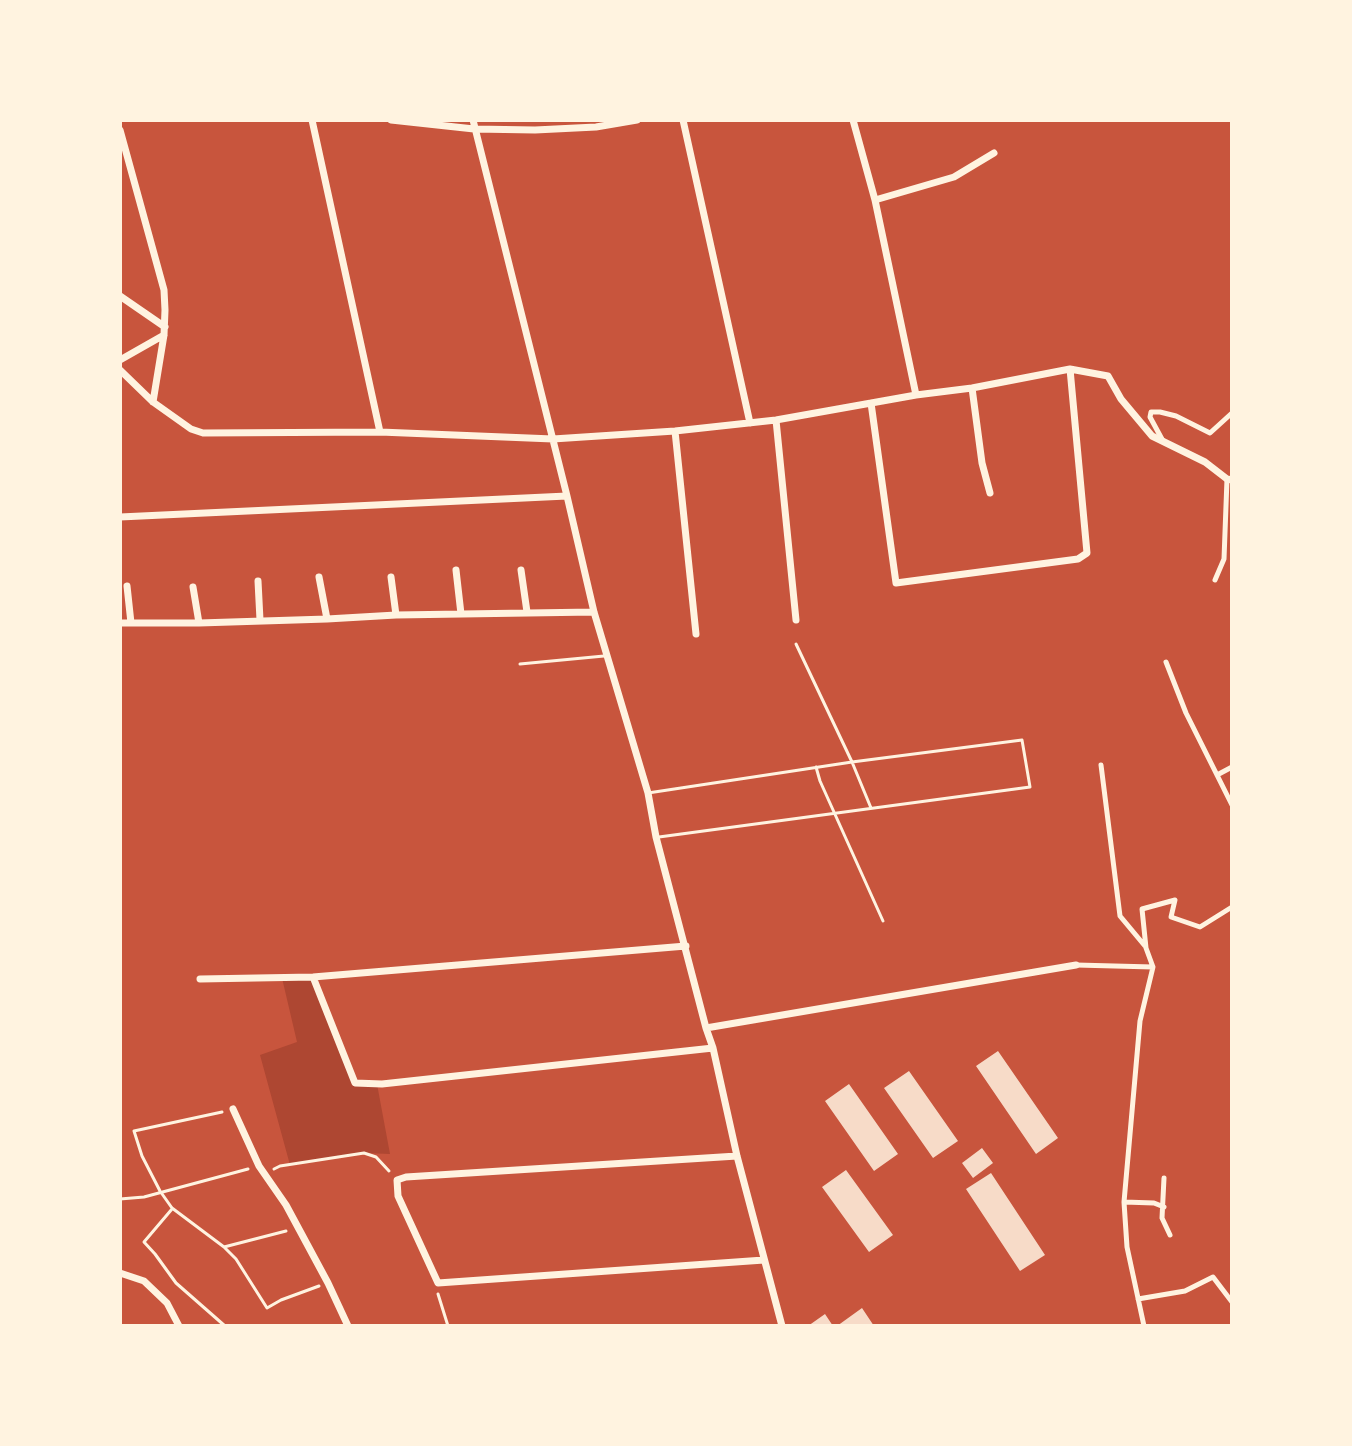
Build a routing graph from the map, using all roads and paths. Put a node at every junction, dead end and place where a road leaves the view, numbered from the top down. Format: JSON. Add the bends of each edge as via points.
{"nodes":[{"id":1,"x":312,"y":120,"type":"edge"},
{"id":2,"x":391,"y":120,"type":"edge"},
{"id":3,"x":637,"y":120,"type":"edge"},
{"id":4,"x":683,"y":120,"type":"edge"},
{"id":5,"x":853,"y":120,"type":"edge"},
{"id":6,"x":474,"y":124,"type":"edge"},
{"id":7,"x":120,"y":130,"type":"edge"},
{"id":8,"x":994,"y":153,"type":"dead end"},
{"id":9,"x":875,"y":200,"type":"junction"},
{"id":10,"x":120,"y":296,"type":"edge"},
{"id":11,"x":164,"y":331,"type":"junction"},
{"id":12,"x":120,"y":360,"type":"edge"},
{"id":13,"x":1070,"y":369,"type":"junction"},
{"id":14,"x":120,"y":370,"type":"edge"},
{"id":15,"x":972,"y":388,"type":"junction"},
{"id":16,"x":916,"y":395,"type":"junction"},
{"id":17,"x":153,"y":402,"type":"junction"},
{"id":18,"x":871,"y":403,"type":"junction"},
{"id":19,"x":1232,"y":413,"type":"edge"},
{"id":20,"x":776,"y":420,"type":"junction"},
{"id":21,"x":750,"y":423,"type":"junction"},
{"id":22,"x":675,"y":431,"type":"junction"},
{"id":23,"x":380,"y":432,"type":"junction"},
{"id":24,"x":553,"y":439,"type":"junction"},
{"id":25,"x":1163,"y":442,"type":"junction"},
{"id":26,"x":1230,"y":479,"type":"edge"},
{"id":27,"x":990,"y":493,"type":"dead end"},
{"id":28,"x":567,"y":496,"type":"junction"},
{"id":29,"x":120,"y":517,"type":"edge"},
{"id":30,"x":456,"y":570,"type":"dead end"},
{"id":31,"x":521,"y":570,"type":"dead end"},
{"id":32,"x":319,"y":577,"type":"dead end"},
{"id":33,"x":391,"y":577,"type":"dead end"},
{"id":34,"x":1215,"y":580,"type":"dead end"},
{"id":35,"x":258,"y":581,"type":"dead end"},
{"id":36,"x":127,"y":586,"type":"dead end"},
{"id":37,"x":193,"y":587,"type":"dead end"},
{"id":38,"x":527,"y":612,"type":"junction"},
{"id":39,"x":594,"y":612,"type":"junction"},
{"id":40,"x":461,"y":614,"type":"junction"},
{"id":41,"x":396,"y":615,"type":"junction"},
{"id":42,"x":327,"y":619,"type":"junction"},
{"id":43,"x":260,"y":620,"type":"junction"},
{"id":44,"x":796,"y":620,"type":"dead end"},
{"id":45,"x":120,"y":623,"type":"edge"},
{"id":46,"x":131,"y":623,"type":"junction"},
{"id":47,"x":199,"y":623,"type":"junction"},
{"id":48,"x":696,"y":634,"type":"dead end"},
{"id":49,"x":796,"y":644,"type":"dead end"},
{"id":50,"x":606,"y":656,"type":"junction"},
{"id":51,"x":1166,"y":662,"type":"dead end"},
{"id":52,"x":520,"y":664,"type":"dead end"},
{"id":53,"x":852,"y":762,"type":"junction"},
{"id":54,"x":1101,"y":765,"type":"dead end"},
{"id":55,"x":816,"y":767,"type":"junction"},
{"id":56,"x":1232,"y":767,"type":"edge"},
{"id":57,"x":1217,"y":775,"type":"junction"},
{"id":58,"x":648,"y":793,"type":"junction"},
{"id":59,"x":1232,"y":805,"type":"edge"},
{"id":60,"x":871,"y":808,"type":"junction"},
{"id":61,"x":835,"y":813,"type":"junction"},
{"id":62,"x":656,"y":837,"type":"junction"},
{"id":63,"x":1232,"y":907,"type":"edge"},
{"id":64,"x":883,"y":921,"type":"dead end"},
{"id":65,"x":686,"y":946,"type":"junction"},
{"id":66,"x":1146,"y":948,"type":"junction"},
{"id":67,"x":1076,"y":965,"type":"joint"},
{"id":68,"x":1153,"y":967,"type":"junction"},
{"id":69,"x":313,"y":977,"type":"junction"},
{"id":70,"x":200,"y":979,"type":"dead end"},
{"id":71,"x":706,"y":1028,"type":"junction"},
{"id":72,"x":713,"y":1048,"type":"junction"},
{"id":73,"x":233,"y":1109,"type":"joint"},
{"id":74,"x":737,"y":1156,"type":"junction"},
{"id":75,"x":259,"y":1166,"type":"junction"},
{"id":76,"x":266,"y":1173,"type":"junction"},
{"id":77,"x":1164,"y":1178,"type":"dead end"},
{"id":78,"x":397,"y":1180,"type":"junction"},
{"id":79,"x":160,"y":1191,"type":"junction"},
{"id":80,"x":120,"y":1199,"type":"edge"},
{"id":81,"x":1124,"y":1202,"type":"junction"},
{"id":82,"x":1164,"y":1207,"type":"junction"},
{"id":83,"x":172,"y":1208,"type":"junction"},
{"id":84,"x":297,"y":1227,"type":"junction"},
{"id":85,"x":1170,"y":1235,"type":"dead end"},
{"id":86,"x":224,"y":1247,"type":"junction"},
{"id":87,"x":764,"y":1260,"type":"junction"},
{"id":88,"x":120,"y":1273,"type":"edge"},
{"id":89,"x":328,"y":1283,"type":"junction"},
{"id":90,"x":438,"y":1283,"type":"junction"},
{"id":91,"x":1138,"y":1299,"type":"junction"},
{"id":92,"x":1232,"y":1302,"type":"edge"},
{"id":93,"x":179,"y":1326,"type":"edge"},
{"id":94,"x":225,"y":1326,"type":"edge"},
{"id":95,"x":348,"y":1326,"type":"edge"},
{"id":96,"x":448,"y":1326,"type":"edge"},
{"id":97,"x":782,"y":1326,"type":"edge"},
{"id":98,"x":1144,"y":1326,"type":"edge"}],
"edges":[{"from":1,"to":23,"type":"street"},
{"from":2,"to":6,"type":"street"},
{"from":3,"to":6,"type":"street","via":[[535,130]]},
{"from":4,"to":21,"type":"street"},
{"from":5,"to":9,"type":"street"},
{"from":6,"to":24,"type":"street"},
{"from":7,"to":11,"type":"street","via":[[164,290]]},
{"from":8,"to":9,"type":"street","via":[[954,177]]},
{"from":9,"to":16,"type":"street"},
{"from":10,"to":11,"type":"street"},
{"from":11,"to":12,"type":"street"},
{"from":11,"to":17,"type":"street"},
{"from":13,"to":15,"type":"street"},
{"from":13,"to":18,"type":"street","via":[[1087,553],[1078,559],[896,583]]},
{"from":13,"to":25,"type":"street","via":[[1108,376],[1121,399]]},
{"from":14,"to":17,"type":"street"},
{"from":15,"to":16,"type":"street"},
{"from":15,"to":27,"type":"street"},
{"from":16,"to":18,"type":"street"},
{"from":17,"to":23,"type":"street","via":[[203,433]]},
{"from":18,"to":20,"type":"street"},
{"from":19,"to":25,"type":"street","via":[[1210,433],[1176,416],[1151,412]]},
{"from":20,"to":21,"type":"street"},
{"from":20,"to":44,"type":"street"},
{"from":21,"to":22,"type":"street"},
{"from":22,"to":24,"type":"street"},
{"from":22,"to":48,"type":"street"},
{"from":23,"to":24,"type":"street"},
{"from":24,"to":28,"type":"street"},
{"from":25,"to":26,"type":"street"},
{"from":26,"to":34,"type":"street","via":[[1224,559]]},
{"from":28,"to":29,"type":"street"},
{"from":28,"to":39,"type":"street"},
{"from":30,"to":40,"type":"street"},
{"from":31,"to":38,"type":"street"},
{"from":32,"to":42,"type":"street"},
{"from":33,"to":41,"type":"street"},
{"from":35,"to":43,"type":"street"},
{"from":36,"to":46,"type":"street"},
{"from":37,"to":47,"type":"street"},
{"from":38,"to":39,"type":"street"},
{"from":38,"to":40,"type":"street"},
{"from":39,"to":50,"type":"street"},
{"from":40,"to":41,"type":"street"},
{"from":41,"to":42,"type":"street"},
{"from":42,"to":43,"type":"street"},
{"from":43,"to":47,"type":"street"},
{"from":45,"to":46,"type":"street"},
{"from":46,"to":47,"type":"street"},
{"from":49,"to":53,"type":"lane"},
{"from":50,"to":52,"type":"lane"},
{"from":50,"to":58,"type":"street"},
{"from":51,"to":57,"type":"street"},
{"from":53,"to":55,"type":"lane"},
{"from":53,"to":60,"type":"lane"},
{"from":53,"to":60,"type":"lane","via":[[1022,740],[1030,787]]},
{"from":54,"to":66,"type":"street","via":[[1120,916]]},
{"from":55,"to":58,"type":"lane"},
{"from":55,"to":61,"type":"lane"},
{"from":56,"to":57,"type":"street"},
{"from":57,"to":59,"type":"street"},
{"from":58,"to":62,"type":"street"},
{"from":60,"to":61,"type":"lane"},
{"from":61,"to":62,"type":"lane"},
{"from":61,"to":64,"type":"lane"},
{"from":62,"to":65,"type":"street"},
{"from":63,"to":66,"type":"street","via":[[1200,927],[1171,917],[1175,900],[1142,909]]},
{"from":65,"to":69,"type":"street"},
{"from":65,"to":71,"type":"street"},
{"from":66,"to":68,"type":"street"},
{"from":67,"to":68,"type":"street"},
{"from":67,"to":71,"type":"street"},
{"from":68,"to":81,"type":"street","via":[[1140,1021]]},
{"from":69,"to":70,"type":"street"},
{"from":69,"to":72,"type":"street","via":[[355,1083]]},
{"from":71,"to":72,"type":"street"},
{"from":72,"to":74,"type":"street"},
{"from":73,"to":75,"type":"street"},
{"from":73,"to":79,"type":"path","via":[[134,1131]]},
{"from":74,"to":78,"type":"street"},
{"from":74,"to":87,"type":"street"},
{"from":75,"to":76,"type":"street"},
{"from":75,"to":79,"type":"path"},
{"from":76,"to":78,"type":"path","via":[[280,1166],[364,1153],[376,1157]]},
{"from":76,"to":84,"type":"street"},
{"from":77,"to":82,"type":"street"},
{"from":78,"to":90,"type":"street","via":[[398,1196]]},
{"from":79,"to":80,"type":"path"},
{"from":79,"to":83,"type":"path"},
{"from":81,"to":82,"type":"street"},
{"from":81,"to":91,"type":"street"},
{"from":82,"to":85,"type":"street","via":[[1162,1218]]},
{"from":83,"to":86,"type":"path"},
{"from":83,"to":94,"type":"path","via":[[144,1242],[176,1283]]},
{"from":84,"to":86,"type":"path"},
{"from":84,"to":89,"type":"street"},
{"from":86,"to":89,"type":"path","via":[[267,1308]]},
{"from":87,"to":90,"type":"street"},
{"from":87,"to":97,"type":"street"},
{"from":88,"to":93,"type":"street","via":[[144,1281],[167,1303]]},
{"from":89,"to":95,"type":"street"},
{"from":90,"to":96,"type":"path"},
{"from":91,"to":92,"type":"street","via":[[1185,1291],[1213,1277]]},
{"from":91,"to":98,"type":"street"}]}
